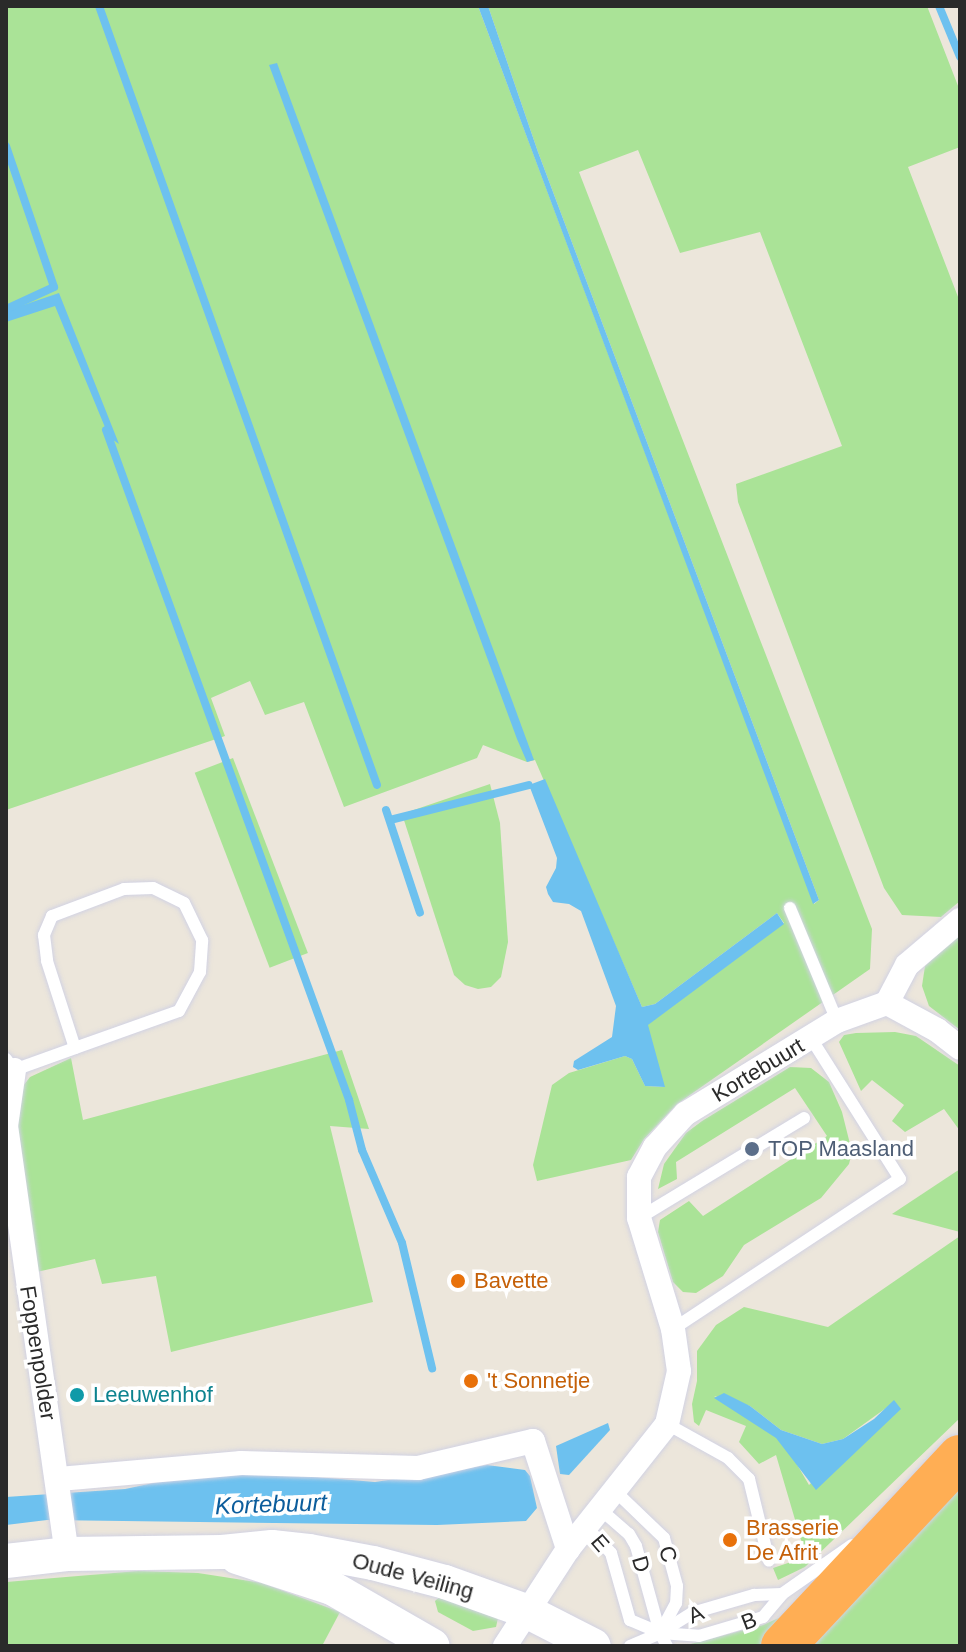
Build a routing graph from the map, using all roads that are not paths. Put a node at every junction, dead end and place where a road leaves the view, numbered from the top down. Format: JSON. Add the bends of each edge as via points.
{"nodes":[{"id":1,"x":790,"y":908,"type":"dead end"},
{"id":2,"x":960,"y":920,"type":"edge"},
{"id":3,"x":887,"y":1003,"type":"junction"},
{"id":4,"x":837,"y":1021,"type":"junction"},
{"id":5,"x":811,"y":1038,"type":"junction"},
{"id":6,"x":75,"y":1048,"type":"junction"},
{"id":7,"x":960,"y":1048,"type":"edge"},
{"id":8,"x":10,"y":1065,"type":"edge"},
{"id":9,"x":804,"y":1118,"type":"dead end"},
{"id":10,"x":639,"y":1218,"type":"junction"},
{"id":11,"x":673,"y":1329,"type":"junction"},
{"id":12,"x":667,"y":1424,"type":"junction"},
{"id":13,"x":960,"y":1457,"type":"edge"},
{"id":14,"x":59,"y":1483,"type":"junction"},
{"id":15,"x":911,"y":1506,"type":"junction"},
{"id":16,"x":600,"y":1509,"type":"junction"},
{"id":17,"x":872,"y":1532,"type":"dead end"},
{"id":18,"x":64,"y":1539,"type":"junction"},
{"id":19,"x":859,"y":1540,"type":"dead end"},
{"id":20,"x":568,"y":1549,"type":"junction"},
{"id":21,"x":222,"y":1552,"type":"junction"},
{"id":22,"x":6,"y":1561,"type":"edge"},
{"id":23,"x":769,"y":1561,"type":"dead end"},
{"id":24,"x":526,"y":1611,"type":"junction"},
{"id":25,"x":799,"y":1617,"type":"edge"},
{"id":26,"x":660,"y":1633,"type":"junction"},
{"id":27,"x":433,"y":1646,"type":"edge"},
{"id":28,"x":505,"y":1646,"type":"edge"},
{"id":29,"x":594,"y":1646,"type":"edge"},
{"id":30,"x":630,"y":1646,"type":"edge"},
{"id":31,"x":667,"y":1646,"type":"edge"},
{"id":32,"x":783,"y":1646,"type":"edge"}],
"edges":[{"from":1,"to":4,"type":"lane"},
{"from":2,"to":3,"type":"street","via":[[907,965]]},
{"from":3,"to":4,"type":"street","name":"Kortebuurt"},
{"from":3,"to":7,"type":"street"},
{"from":4,"to":5,"type":"street","name":"Kortebuurt"},
{"from":5,"to":10,"type":"street","name":"Kortebuurt","via":[[685,1114],[655,1147],[639,1177]]},
{"from":5,"to":11,"type":"lane","via":[[900,1179]]},
{"from":6,"to":6,"type":"lane","via":[[179,1011],[200,972],[202,940],[184,903],[153,888],[124,889],[52,916],[44,935],[47,961]]},
{"from":6,"to":8,"type":"lane"},
{"from":8,"to":14,"type":"street","name":"Foppenpolder","via":[[6,1126]]},
{"from":9,"to":10,"type":"lane"},
{"from":10,"to":11,"type":"street","name":"Kortebuurt"},
{"from":11,"to":12,"type":"street","name":"Kortebuurt","via":[[679,1371]]},
{"from":12,"to":16,"type":"street","name":"Kortebuurt"},
{"from":12,"to":23,"type":"lane","via":[[728,1458],[749,1479]]},
{"from":13,"to":15,"type":"highway"},
{"from":14,"to":18,"type":"street","name":"Foppenpolder"},
{"from":14,"to":20,"type":"street","via":[[241,1463],[418,1468],[533,1441]]},
{"from":15,"to":17,"type":"lane"},
{"from":15,"to":25,"type":"highway"},
{"from":16,"to":20,"type":"street","name":"Kortebuurt"},
{"from":16,"to":26,"type":"lane","name":"D","via":[[636,1546]]},
{"from":16,"to":26,"type":"lane","name":"E","via":[[630,1620]]},
{"from":16,"to":26,"type":"lane","name":"C","via":[[664,1538],[677,1594],[676,1607]]},
{"from":18,"to":21,"type":"main road","name":"Oude Veiling"},
{"from":18,"to":22,"type":"main road","name":"Oude Veiling"},
{"from":19,"to":25,"type":"lane","name":"B"},
{"from":20,"to":24,"type":"street","name":"Kortebuurt"},
{"from":21,"to":24,"type":"main road","name":"Oude Veiling","via":[[272,1547],[373,1563]]},
{"from":21,"to":27,"type":"main road","name":"Oude Veiling","via":[[332,1588]]},
{"from":24,"to":28,"type":"street","name":"Kortebuurt"},
{"from":24,"to":29,"type":"main road","name":"Oude Veiling"},
{"from":25,"to":26,"type":"lane","name":"B","via":[[763,1617],[699,1636]]},
{"from":25,"to":26,"type":"lane","name":"A","via":[[754,1595],[692,1613]]},
{"from":25,"to":32,"type":"highway"},
{"from":26,"to":30,"type":"lane","name":"A"},
{"from":26,"to":31,"type":"lane","name":"D"}]}
